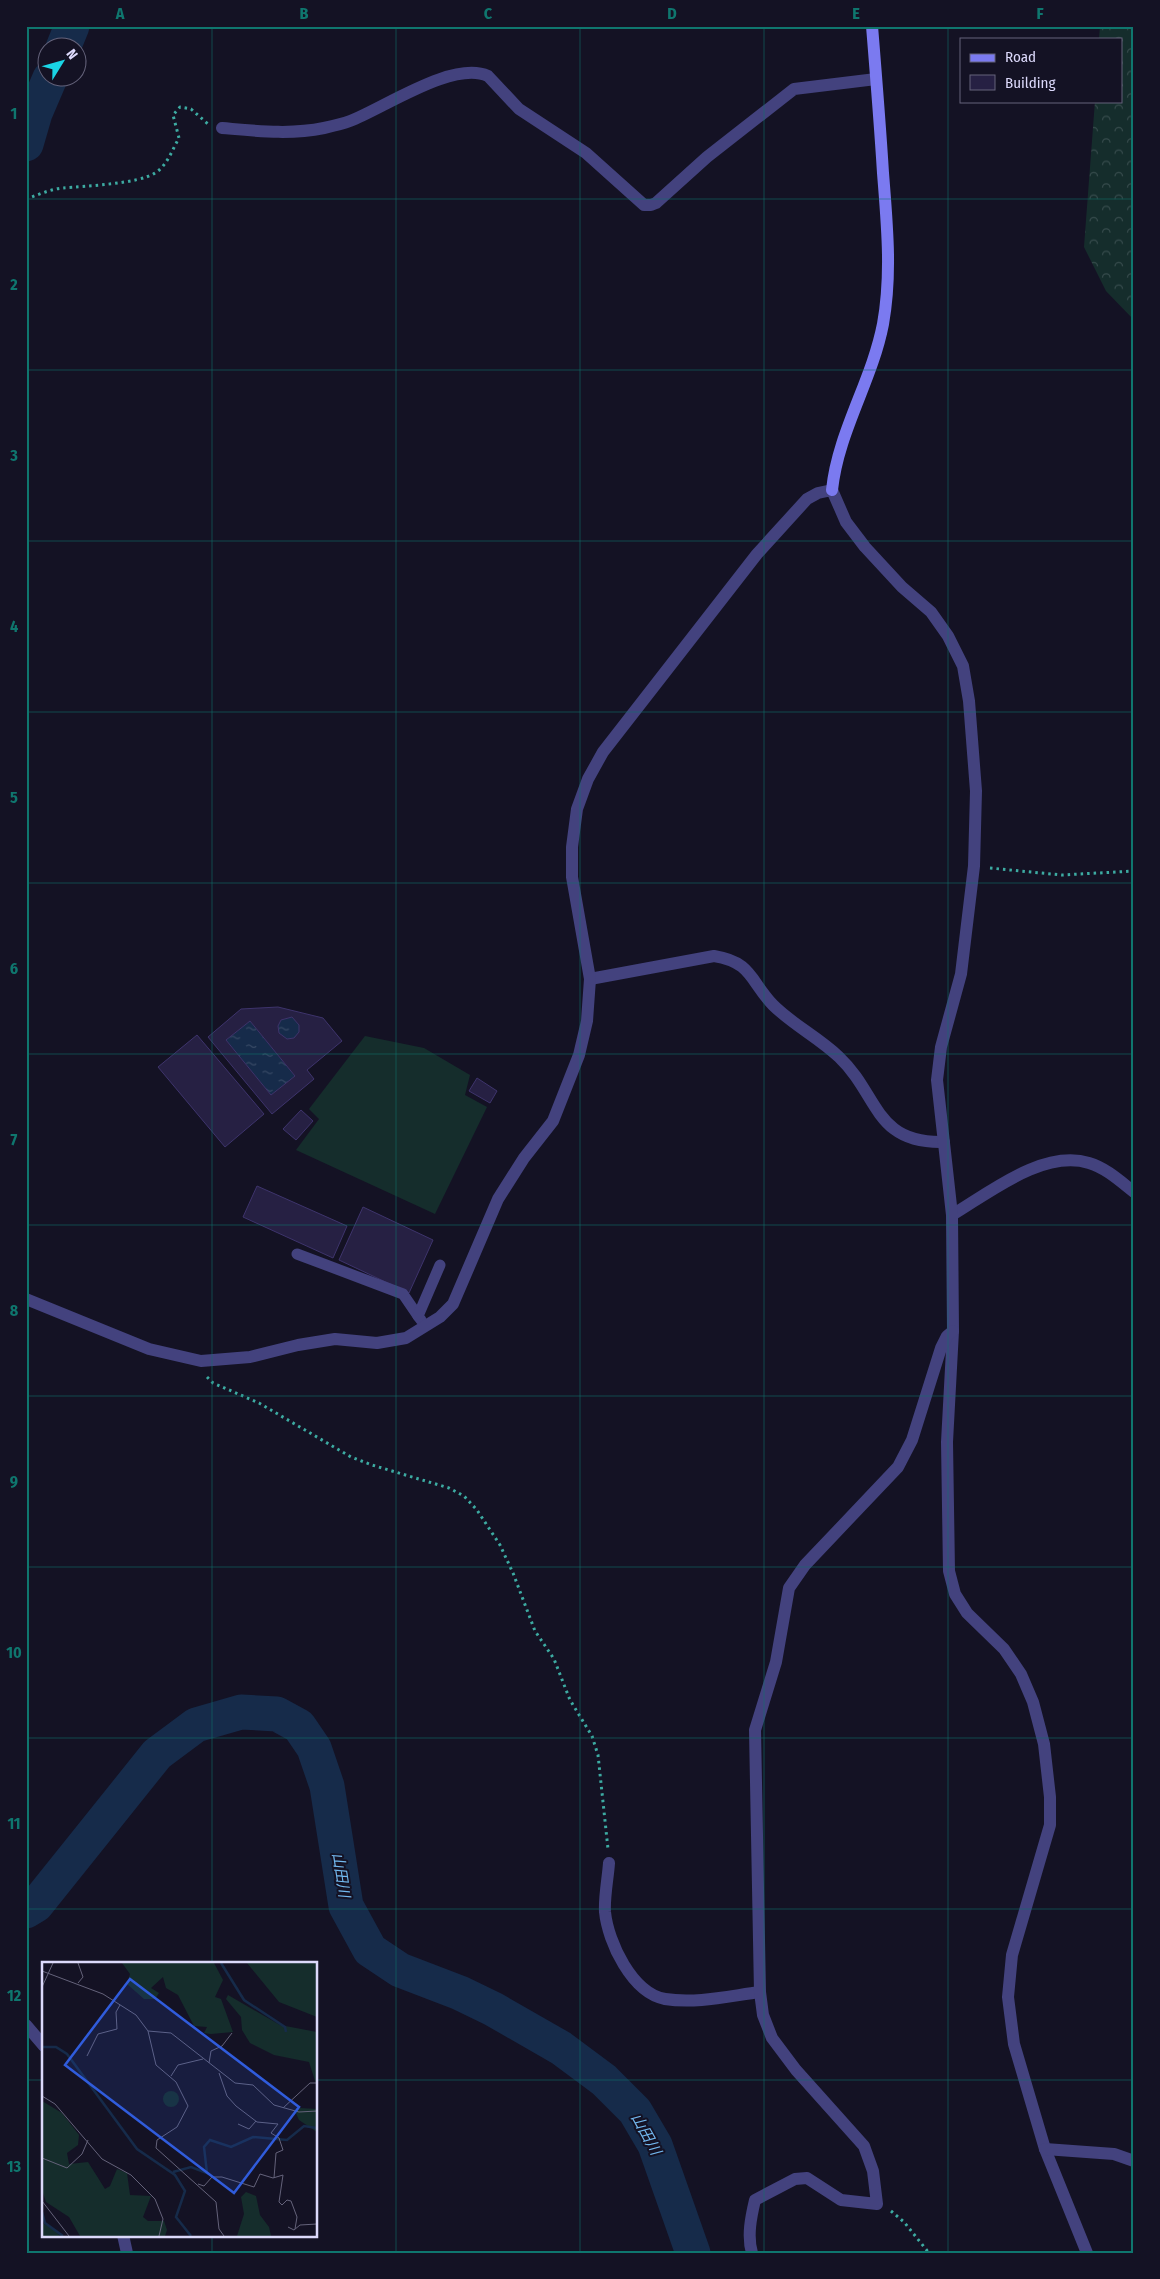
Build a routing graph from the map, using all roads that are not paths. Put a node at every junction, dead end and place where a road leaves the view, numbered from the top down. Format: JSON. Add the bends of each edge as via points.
{"nodes":[{"id":1,"x":872,"y":26,"type":"edge"},
{"id":2,"x":876,"y":79,"type":"junction"},
{"id":3,"x":222,"y":128,"type":"road end"},
{"id":4,"x":832,"y":490,"type":"junction"},
{"id":5,"x":590,"y":979,"type":"junction"},
{"id":6,"x":944,"y":1142,"type":"junction"},
{"id":7,"x":1134,"y":1192,"type":"edge"},
{"id":8,"x":952,"y":1215,"type":"junction"},
{"id":9,"x":297,"y":1254,"type":"dead end"},
{"id":10,"x":440,"y":1265,"type":"dead end"},
{"id":11,"x":26,"y":1299,"type":"edge"},
{"id":12,"x":418,"y":1316,"type":"junction"},
{"id":13,"x":426,"y":1328,"type":"junction"},
{"id":14,"x":954,"y":1331,"type":"junction"},
{"id":15,"x":609,"y":1863,"type":"road end"},
{"id":16,"x":760,"y":1992,"type":"junction"},
{"id":17,"x":26,"y":2025,"type":"edge"},
{"id":18,"x":42,"y":2044,"type":"edge"},
{"id":19,"x":1045,"y":2149,"type":"junction"},
{"id":20,"x":1134,"y":2161,"type":"edge"},
{"id":21,"x":123,"y":2236,"type":"edge"},
{"id":22,"x":127,"y":2253,"type":"edge"},
{"id":23,"x":752,"y":2253,"type":"edge"},
{"id":24,"x":1087,"y":2253,"type":"edge"}],
"edges":[{"from":1,"to":2,"type":"street"},
{"from":2,"to":3,"type":"street","via":[[794,89],[650,206],[644,205],[586,153],[519,109],[488,76],[481,73],[473,72],[425,84],[349,122],[323,128],[288,133]]},
{"from":2,"to":4,"type":"street","via":[[888,237],[888,282],[874,358],[835,466]]},
{"from":4,"to":5,"type":"street","via":[[807,499],[757,554],[603,752],[588,779],[576,809],[572,877]]},
{"from":4,"to":6,"type":"street","via":[[846,522],[902,587],[931,612],[963,666],[976,791],[974,866],[961,974],[940,1047],[937,1080]]},
{"from":5,"to":6,"type":"street","via":[[714,956],[739,963],[771,1003],[840,1059],[873,1108],[890,1126],[923,1143]]},
{"from":5,"to":13,"type":"street","via":[[587,1021],[579,1055],[553,1121],[498,1199],[453,1304]]},
{"from":6,"to":8,"type":"street"},
{"from":7,"to":8,"type":"street","via":[[1107,1171],[1088,1162],[1060,1162],[1032,1168]]},
{"from":8,"to":14,"type":"street"},
{"from":9,"to":12,"type":"lane","via":[[403,1294]]},
{"from":10,"to":12,"type":"lane"},
{"from":11,"to":13,"type":"street","via":[[149,1349],[201,1360],[250,1357],[335,1339],[377,1343],[406,1338]]},
{"from":12,"to":13,"type":"lane"},
{"from":14,"to":16,"type":"street","via":[[947,1336],[941,1348],[912,1440],[898,1468],[805,1565],[790,1588],[776,1662],[755,1730]]},
{"from":14,"to":19,"type":"street","via":[[947,1442],[949,1571],[955,1594],[967,1613],[1004,1649],[1021,1674],[1033,1702],[1044,1744],[1050,1797],[1050,1825],[1012,1955],[1008,1997],[1014,2044]]},
{"from":15,"to":16,"type":"street","via":[[605,1912],[612,1939],[629,1973],[641,1988],[662,1999],[689,2001]]},
{"from":16,"to":23,"type":"street","via":[[763,2016],[772,2038],[864,2146],[873,2171],[877,2204],[841,2200],[807,2178],[795,2179],[755,2200],[750,2220]]},
{"from":17,"to":18,"type":"street"},
{"from":19,"to":20,"type":"street","via":[[1114,2154]]},
{"from":19,"to":24,"type":"street"},
{"from":21,"to":22,"type":"street"}]}
